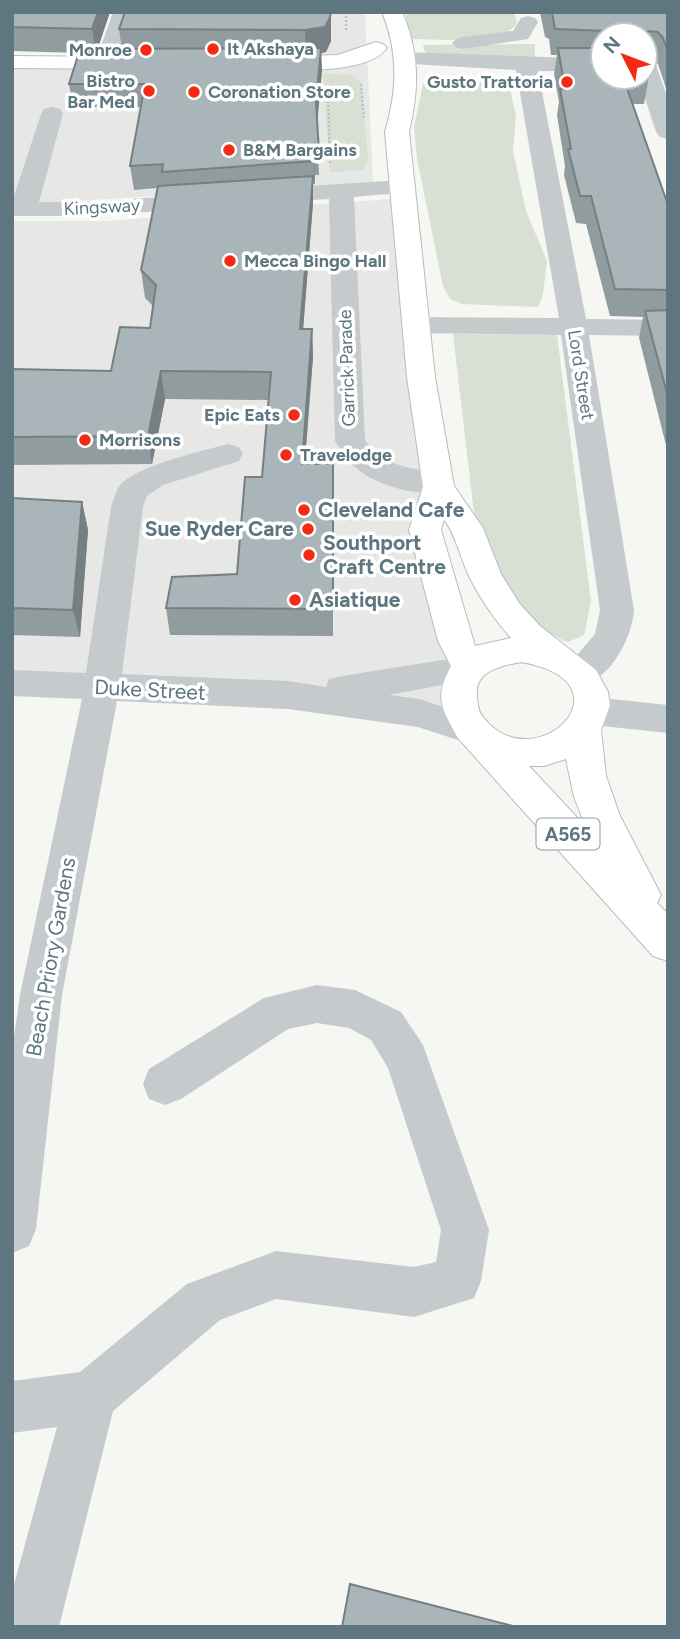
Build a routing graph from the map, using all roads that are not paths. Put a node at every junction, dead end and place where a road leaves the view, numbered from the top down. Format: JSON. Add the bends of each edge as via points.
{"nodes":[{"id":1,"x":122,"y":12,"type":"edge"},
{"id":2,"x":380,"y":12,"type":"edge"},
{"id":3,"x":392,"y":12,"type":"edge"},
{"id":4,"x":530,"y":37,"type":"edge"},
{"id":5,"x":589,"y":44,"type":"edge"},
{"id":6,"x":376,"y":48,"type":"junction"},
{"id":7,"x":403,"y":59,"type":"junction"},
{"id":8,"x":589,"y":60,"type":"edge"},
{"id":9,"x":12,"y":62,"type":"edge"},
{"id":10,"x":106,"y":63,"type":"junction"},
{"id":11,"x":146,"y":63,"type":"edge"},
{"id":12,"x":253,"y":63,"type":"edge"},
{"id":13,"x":306,"y":63,"type":"junction"},
{"id":14,"x":657,"y":91,"type":"edge"},
{"id":15,"x":380,"y":95,"type":"dead end"},
{"id":16,"x":52,"y":114,"type":"dead end"},
{"id":17,"x":397,"y":132,"type":"junction"},
{"id":18,"x":668,"y":132,"type":"edge"},
{"id":19,"x":335,"y":178,"type":"junction"},
{"id":20,"x":402,"y":187,"type":"junction"},
{"id":21,"x":18,"y":209,"type":"edge"},
{"id":22,"x":416,"y":325,"type":"junction"},
{"id":23,"x":574,"y":328,"type":"junction"},
{"id":24,"x":668,"y":328,"type":"edge"},
{"id":25,"x":228,"y":454,"type":"dead end"},
{"id":26,"x":439,"y":485,"type":"junction"},
{"id":27,"x":570,"y":667,"type":"junction"},
{"id":28,"x":469,"y":668,"type":"junction"},
{"id":29,"x":12,"y":683,"type":"edge"},
{"id":30,"x":102,"y":688,"type":"junction"},
{"id":31,"x":288,"y":695,"type":"junction"},
{"id":32,"x":668,"y":719,"type":"edge"},
{"id":33,"x":588,"y":721,"type":"junction"},
{"id":34,"x":475,"y":733,"type":"junction"},
{"id":35,"x":664,"y":937,"type":"edge"},
{"id":36,"x":165,"y":1084,"type":"dead end"},
{"id":37,"x":12,"y":1229,"type":"edge"},
{"id":38,"x":91,"y":1396,"type":"junction"},
{"id":39,"x":12,"y":1407,"type":"edge"},
{"id":40,"x":32,"y":1627,"type":"edge"}],
"edges":[{"from":1,"to":10,"type":"street"},
{"from":2,"to":6,"type":"main road"},
{"from":3,"to":7,"type":"main road"},
{"from":4,"to":5,"type":"street"},
{"from":4,"to":7,"type":"street","via":[[474,70]]},
{"from":4,"to":8,"type":"street"},
{"from":4,"to":23,"type":"street","name":"Lord Street"},
{"from":6,"to":13,"type":"main road","via":[[353,58]]},
{"from":6,"to":13,"type":"main road","via":[[368,75]]},
{"from":7,"to":17,"type":"main road","via":[[406,93]]},
{"from":9,"to":10,"type":"main road"},
{"from":10,"to":11,"type":"main road"},
{"from":12,"to":13,"type":"main road"},
{"from":14,"to":18,"type":"street"},
{"from":15,"to":17,"type":"main road"},
{"from":16,"to":21,"type":"street"},
{"from":17,"to":20,"type":"main road"},
{"from":19,"to":20,"type":"street","name":"Kingsway"},
{"from":19,"to":21,"type":"street","name":"Kingsway","via":[[86,209]]},
{"from":19,"to":26,"type":"street","name":"Garrick Parade","via":[[350,441],[358,455],[385,475]]},
{"from":20,"to":22,"type":"main road"},
{"from":22,"to":23,"type":"street"},
{"from":22,"to":26,"type":"main road"},
{"from":23,"to":24,"type":"street"},
{"from":23,"to":27,"type":"street","name":"Lord Street","via":[[618,623],[607,644]]},
{"from":25,"to":30,"type":"street","name":"Beach Priory Gardens","via":[[152,478],[133,491]]},
{"from":26,"to":27,"type":"main road","via":[[467,527],[485,575],[507,612],[528,635]]},
{"from":26,"to":28,"type":"main road","via":[[425,530],[455,641]]},
{"from":27,"to":28,"type":"main road","via":[[542,653],[508,650]]},
{"from":27,"to":33,"type":"main road","number":"A565","via":[[592,699]]},
{"from":28,"to":31,"type":"street","name":"Duke Street"},
{"from":28,"to":34,"type":"main road","number":"A565","via":[[457,695],[459,712]]},
{"from":29,"to":30,"type":"street","name":"Duke Street"},
{"from":30,"to":31,"type":"street","name":"Duke Street"},
{"from":30,"to":37,"type":"street","name":"Beach Priory Gardens","via":[[41,995]]},
{"from":31,"to":34,"type":"street","name":"Duke Street","via":[[419,713]]},
{"from":32,"to":33,"type":"street"},
{"from":33,"to":34,"type":"main road","via":[[564,745],[530,753],[505,749]]},
{"from":33,"to":35,"type":"main road","number":"A565","via":[[583,766],[590,793]]},
{"from":34,"to":35,"type":"main road","number":"A565"},
{"from":36,"to":38,"type":"street","via":[[279,1012],[317,1004],[342,1007],[386,1026],[407,1059],[465,1230],[457,1281],[414,1292],[276,1275],[204,1301]]},
{"from":38,"to":39,"type":"street"},
{"from":38,"to":40,"type":"street"}]}
